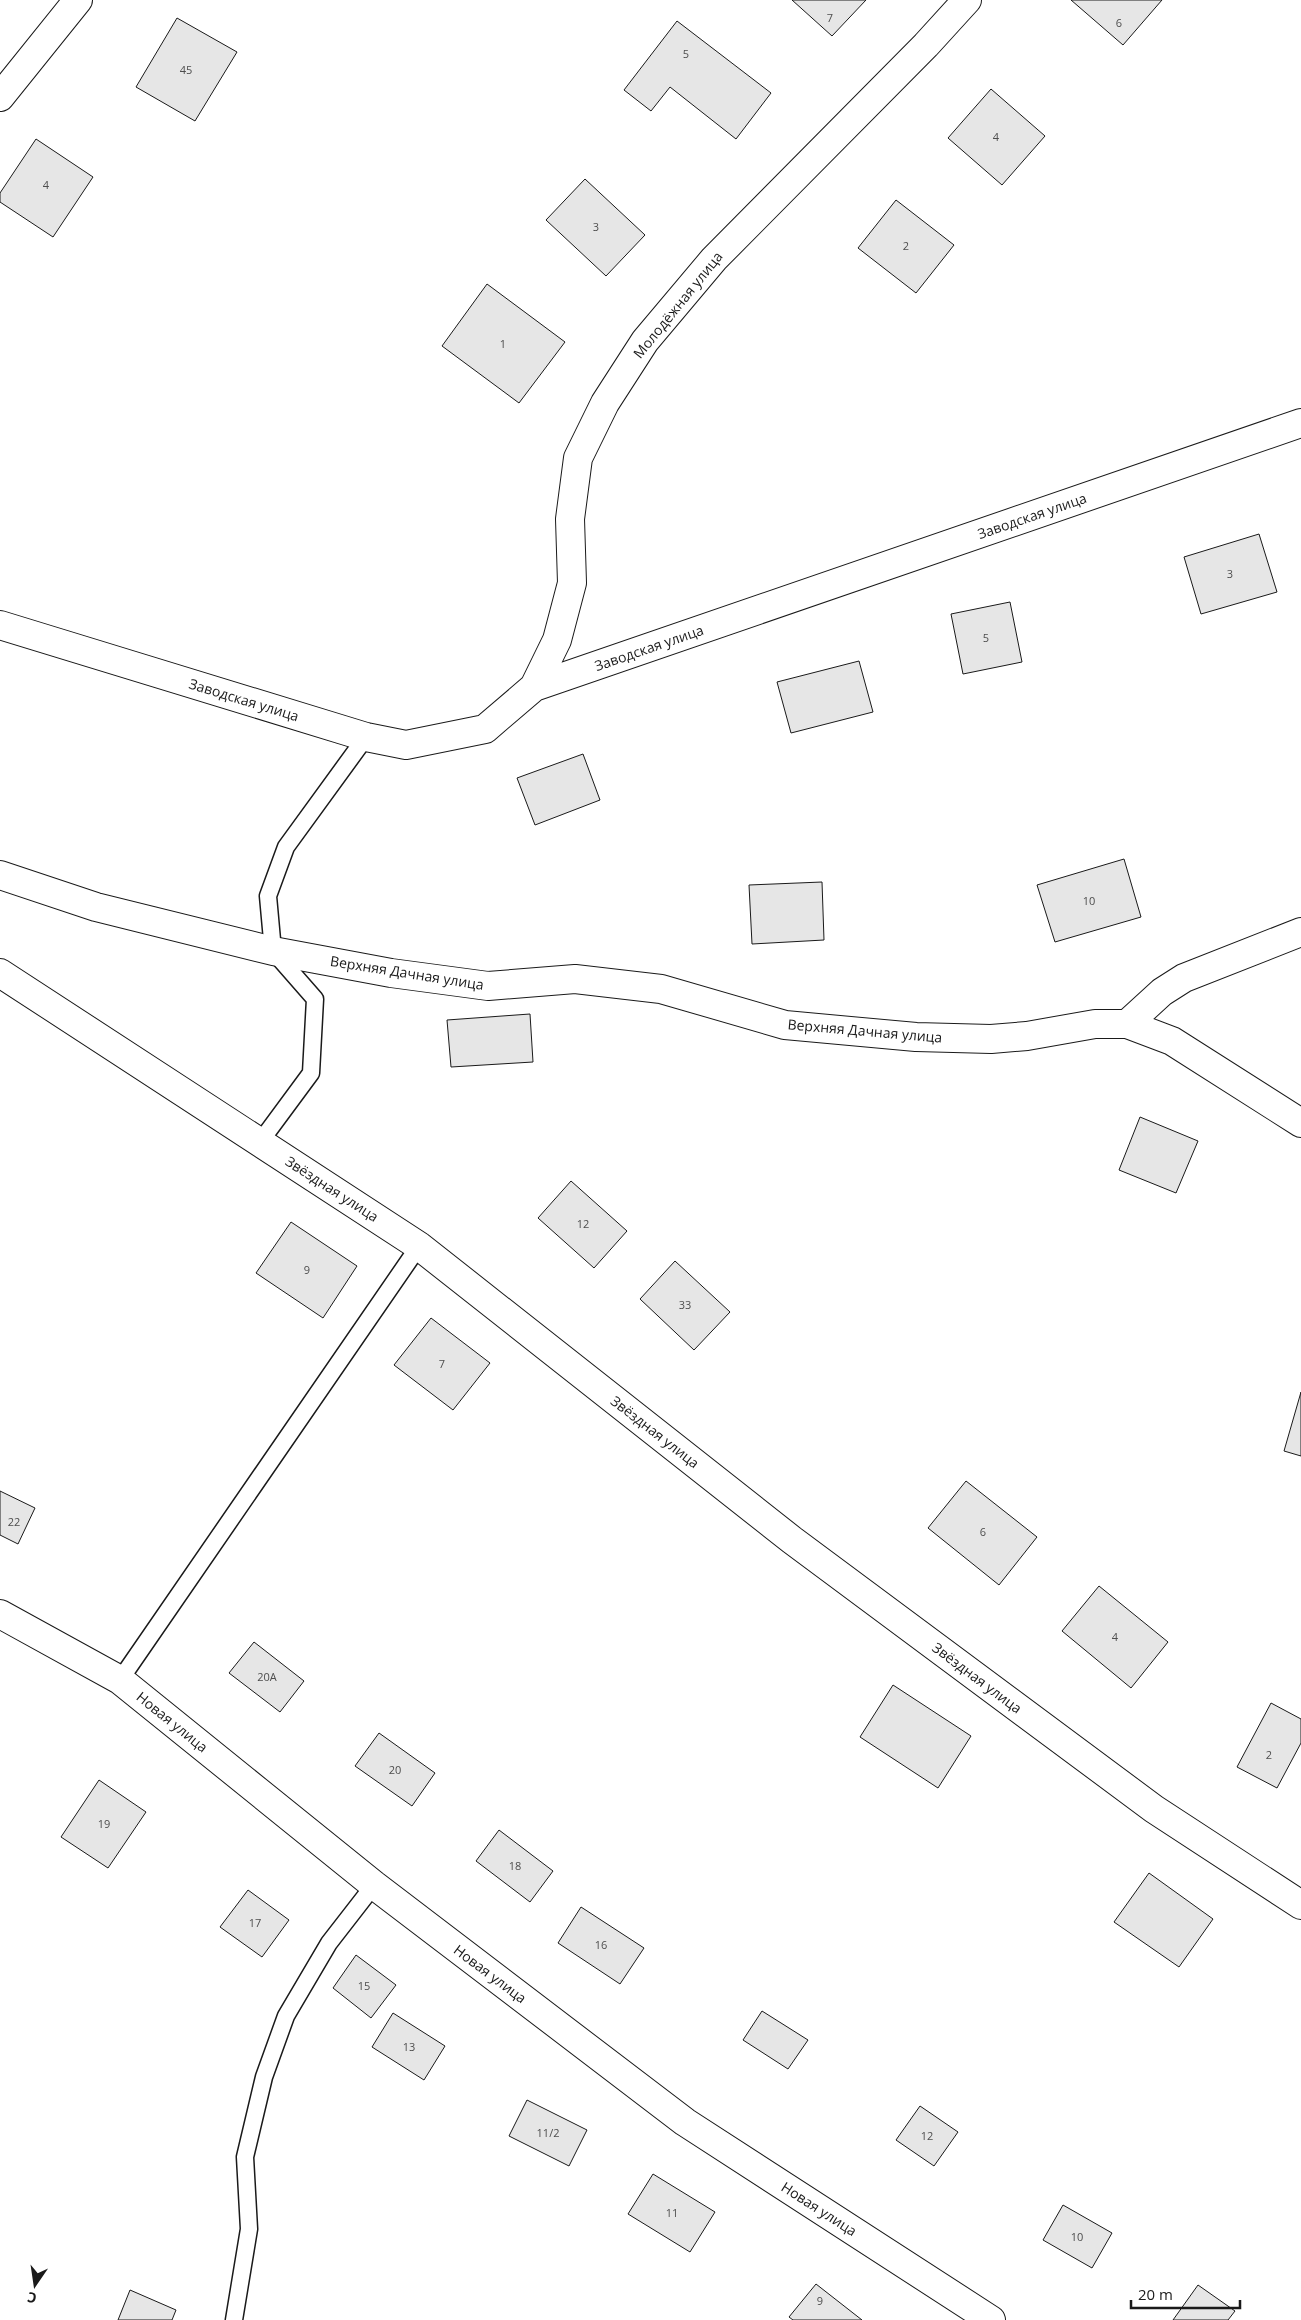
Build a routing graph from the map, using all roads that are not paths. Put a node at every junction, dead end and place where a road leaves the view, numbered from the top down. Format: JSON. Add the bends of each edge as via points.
{"nodes":[{"id":1,"x":78,"y":0,"type":"edge"},
{"id":2,"x":966,"y":0,"type":"edge"},
{"id":3,"x":0,"y":97,"type":"edge"},
{"id":4,"x":1301,"y":423,"type":"edge"},
{"id":5,"x":0,"y":625,"type":"edge"},
{"id":6,"x":534,"y":687,"type":"junction"},
{"id":7,"x":366,"y":738,"type":"junction"},
{"id":8,"x":0,"y":875,"type":"edge"},
{"id":9,"x":1301,"y":932,"type":"edge"},
{"id":10,"x":273,"y":951,"type":"junction"},
{"id":11,"x":0,"y":973,"type":"edge"},
{"id":12,"x":1127,"y":1024,"type":"junction"},
{"id":13,"x":1301,"y":1123,"type":"edge"},
{"id":14,"x":260,"y":1142,"type":"junction"},
{"id":15,"x":419,"y":1246,"type":"junction"},
{"id":16,"x":0,"y":1614,"type":"edge"},
{"id":17,"x":120,"y":1680,"type":"junction"},
{"id":18,"x":374,"y":1885,"type":"junction"},
{"id":19,"x":1301,"y":1905,"type":"edge"},
{"id":20,"x":234,"y":2320,"type":"edge"},
{"id":21,"x":991,"y":2320,"type":"edge"}],
"edges":[{"from":1,"to":3,"type":"street"},
{"from":2,"to":6,"type":"street","name":"Молодёжная улица","via":[[926,45],[714,259],[645,341],[605,403],[578,458],[570,519],[572,583],[557,640]]},
{"from":4,"to":6,"type":"street","name":"Заводская улица"},
{"from":5,"to":7,"type":"street","name":"Заводская улица"},
{"from":6,"to":7,"type":"street","name":"Заводская улица","via":[[485,729],[406,745]]},
{"from":7,"to":10,"type":"lane","via":[[286,847],[268,896]]},
{"from":8,"to":10,"type":"street","name":"Верхняя Дачная улица","via":[[96,907]]},
{"from":9,"to":12,"type":"street","via":[[1184,978],[1162,992]]},
{"from":10,"to":12,"type":"street","name":"Верхняя Дачная улица","via":[[391,973],[488,986],[574,979],[661,989],[785,1025],[916,1037],[992,1039],[1095,1024]]},
{"from":10,"to":14,"type":"lane","via":[[315,999],[311,1073]]},
{"from":11,"to":14,"type":"street","name":"Звёздная улица"},
{"from":12,"to":13,"type":"street","name":"Верхняя Дачная улица","via":[[1172,1041]]},
{"from":14,"to":15,"type":"street","name":"Звёздная улица"},
{"from":15,"to":17,"type":"lane"},
{"from":15,"to":19,"type":"street","name":"Звёздная улица","via":[[792,1540],[1154,1809]]},
{"from":16,"to":17,"type":"street","name":"Новая улица"},
{"from":17,"to":18,"type":"street","name":"Новая улица"},
{"from":18,"to":20,"type":"lane","via":[[329,1943],[286,2016],[264,2077],[245,2157],[249,2229]]},
{"from":18,"to":21,"type":"street","name":"Новая улица","via":[[685,2122]]}]}
